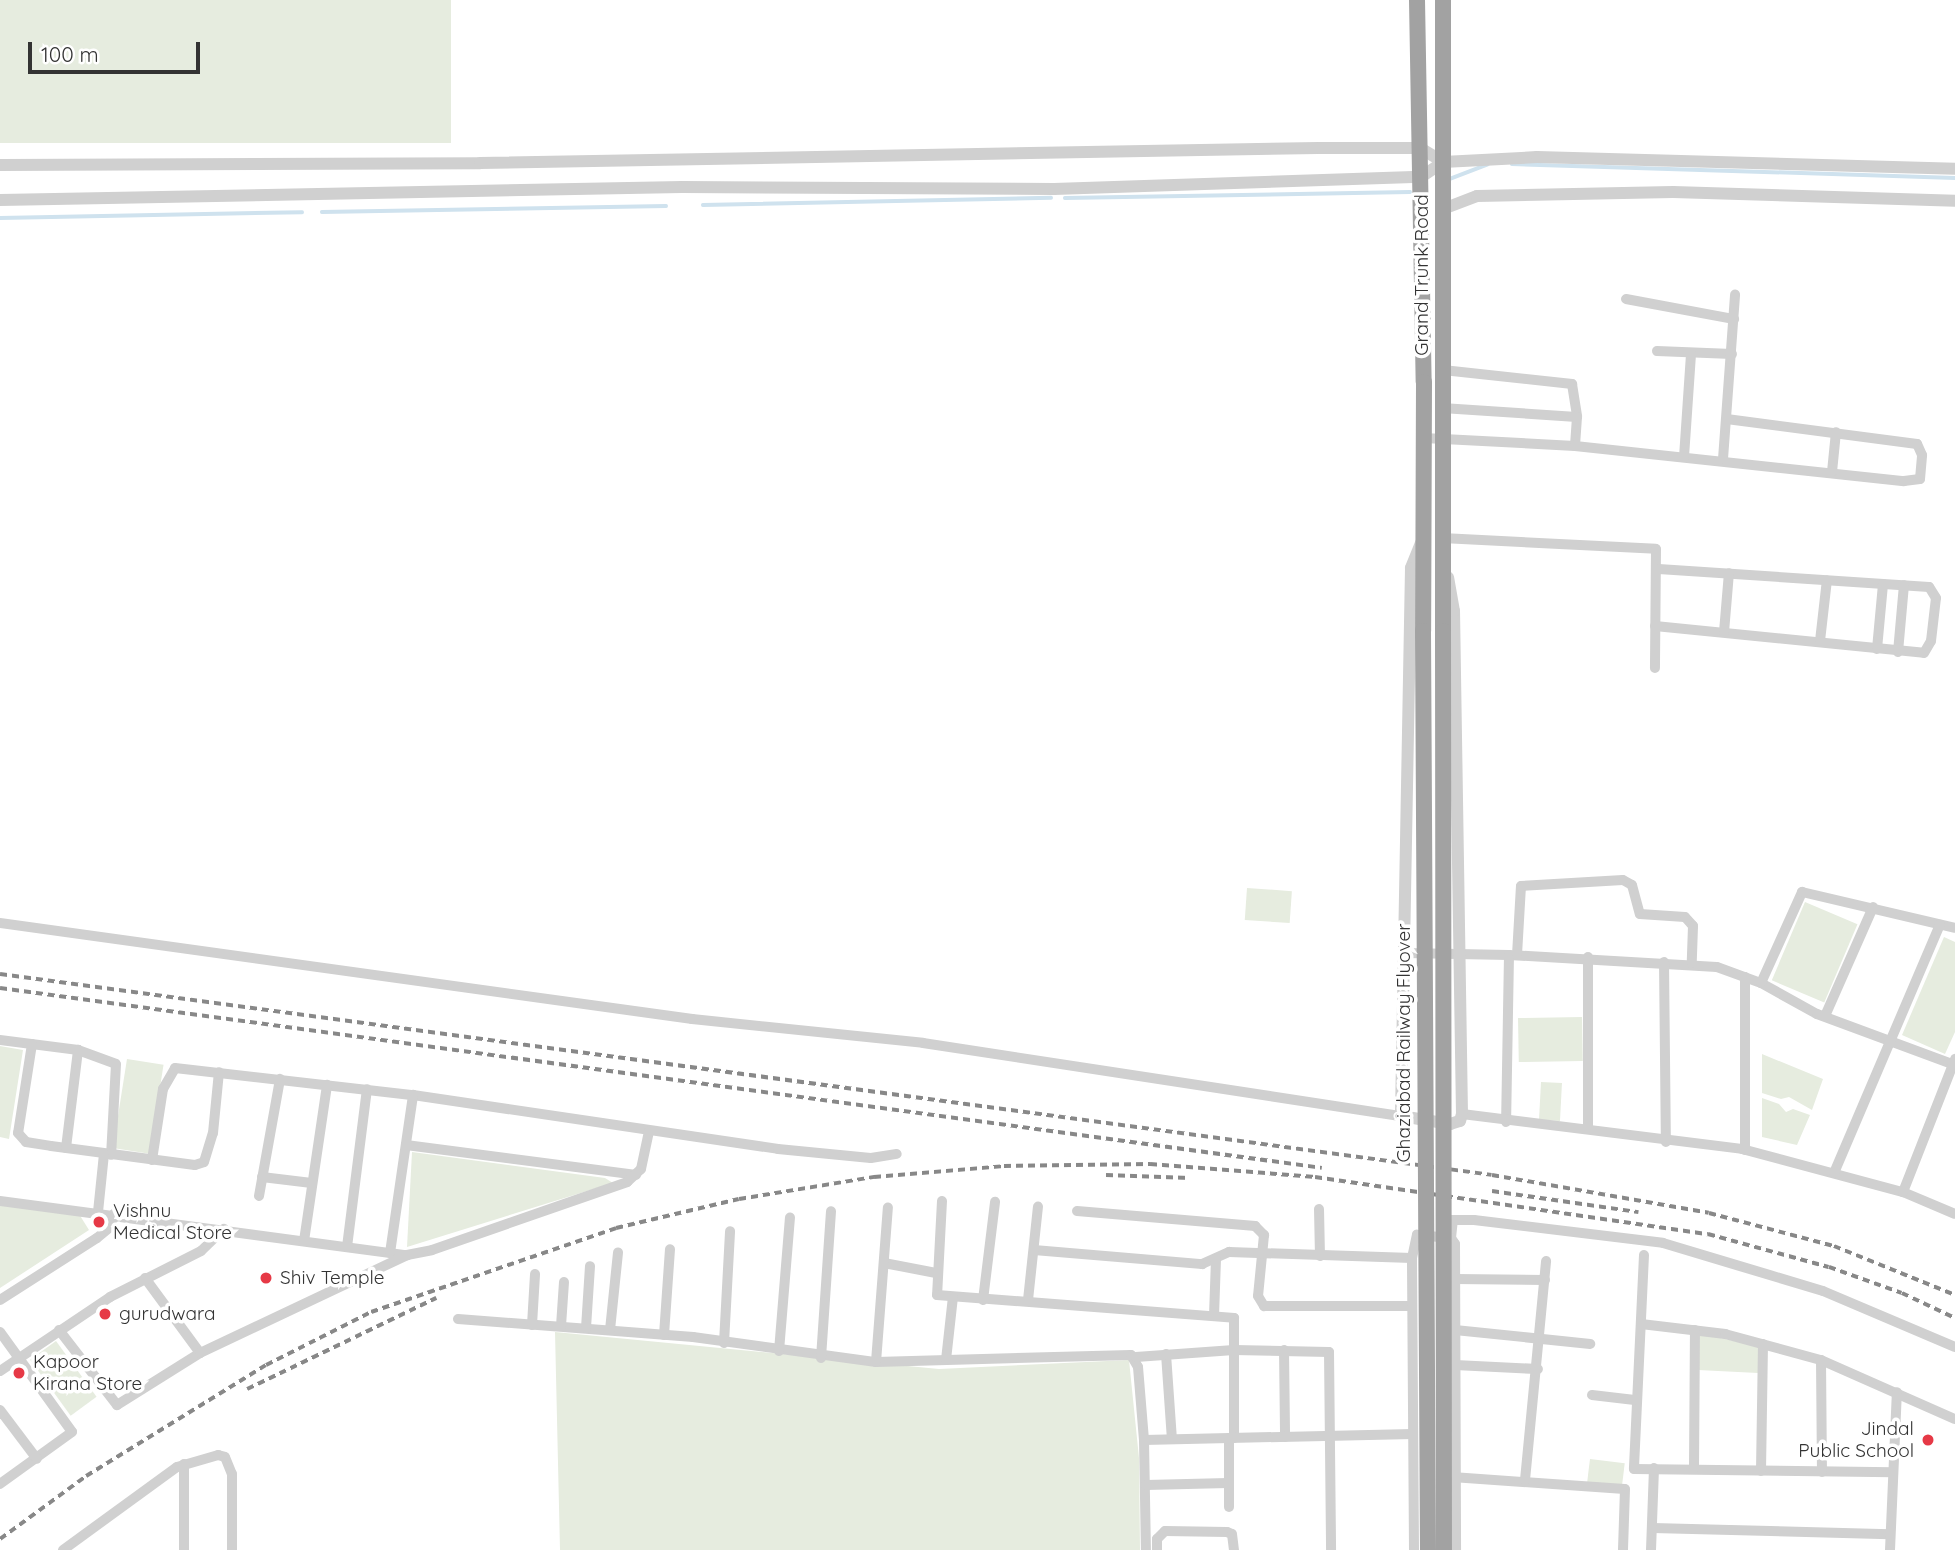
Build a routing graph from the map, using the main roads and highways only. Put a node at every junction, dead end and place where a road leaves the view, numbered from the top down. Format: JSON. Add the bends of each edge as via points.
{"nodes":[{"id":1,"x":1417,"y":0,"type":"edge"},
{"id":2,"x":1443,"y":0,"type":"edge"},
{"id":3,"x":1423,"y":535,"type":"joint"},
{"id":4,"x":1442,"y":544,"type":"joint"},
{"id":5,"x":1429,"y":1550,"type":"edge"},
{"id":6,"x":1444,"y":1550,"type":"edge"}],
"edges":[{"from":1,"to":3,"type":"highway","name":"Grand Trunk Road"},
{"from":2,"to":4,"type":"highway","name":"Grand Trunk Road"},
{"from":3,"to":5,"type":"highway","name":"Ghaziabad Railway Flyover","bridge":true},
{"from":4,"to":6,"type":"highway","name":"Ghaziabad Railway Flyover","bridge":true}]}
